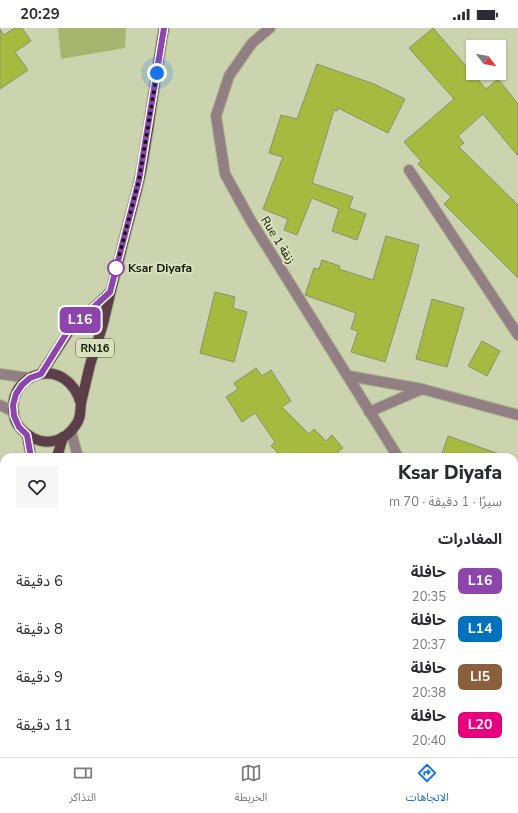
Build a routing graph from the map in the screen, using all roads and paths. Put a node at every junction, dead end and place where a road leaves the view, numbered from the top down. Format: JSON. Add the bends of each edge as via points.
{"nodes":[{"id":1,"x":164,"y":28,"type":"edge"},
{"id":2,"x":270,"y":28,"type":"edge"},
{"id":3,"x":409,"y":170,"type":"dead end"},
{"id":4,"x":110,"y":292,"type":"junction"},
{"id":5,"x":518,"y":335,"type":"edge"},
{"id":6,"x":0,"y":374,"type":"edge"},
{"id":7,"x":41,"y":374,"type":"junction"},
{"id":8,"x":349,"y":376,"type":"junction"},
{"id":9,"x":30,"y":378,"type":"junction"},
{"id":10,"x":422,"y":389,"type":"junction"},
{"id":11,"x":81,"y":404,"type":"junction"},
{"id":12,"x":0,"y":405,"type":"edge"},
{"id":13,"x":14,"y":412,"type":"junction"},
{"id":14,"x":370,"y":412,"type":"junction"},
{"id":15,"x":517,"y":414,"type":"edge"},
{"id":16,"x":27,"y":435,"type":"junction"},
{"id":17,"x":67,"y":435,"type":"junction"},
{"id":18,"x":30,"y":453,"type":"edge"},
{"id":19,"x":59,"y":453,"type":"edge"},
{"id":20,"x":76,"y":453,"type":"edge"},
{"id":21,"x":396,"y":453,"type":"edge"}],
"edges":[{"from":1,"to":4,"type":"main road","number":"RN16","via":[[139,180]]},
{"from":2,"to":8,"type":"street","name":"Rue 1 زنقة","via":[[252,43],[229,76],[216,116],[225,174],[251,221]]},
{"from":3,"to":5,"type":"street"},
{"from":4,"to":7,"type":"main road","number":"RN16","via":[[68,331]]},
{"from":4,"to":11,"type":"main road","number":"RN16"},
{"from":6,"to":9,"type":"street"},
{"from":7,"to":9,"type":"main road"},
{"from":7,"to":11,"type":"main road","via":[[52,373],[63,377],[74,386]]},
{"from":8,"to":10,"type":"street"},
{"from":8,"to":14,"type":"street","name":"Rue 1 زنقة"},
{"from":9,"to":13,"type":"main road","via":[[16,394]]},
{"from":10,"to":14,"type":"street"},
{"from":10,"to":15,"type":"street"},
{"from":11,"to":17,"type":"main road","number":"RN16","via":[[81,415],[76,426]]},
{"from":12,"to":13,"type":"street"},
{"from":13,"to":16,"type":"main road","via":[[19,427]]},
{"from":14,"to":21,"type":"street","name":"Rue 1 زنقة"},
{"from":16,"to":17,"type":"main road","via":[[48,442]]},
{"from":16,"to":18,"type":"main road"},
{"from":17,"to":19,"type":"main road","number":"RN16"},
{"from":17,"to":20,"type":"street"}]}
